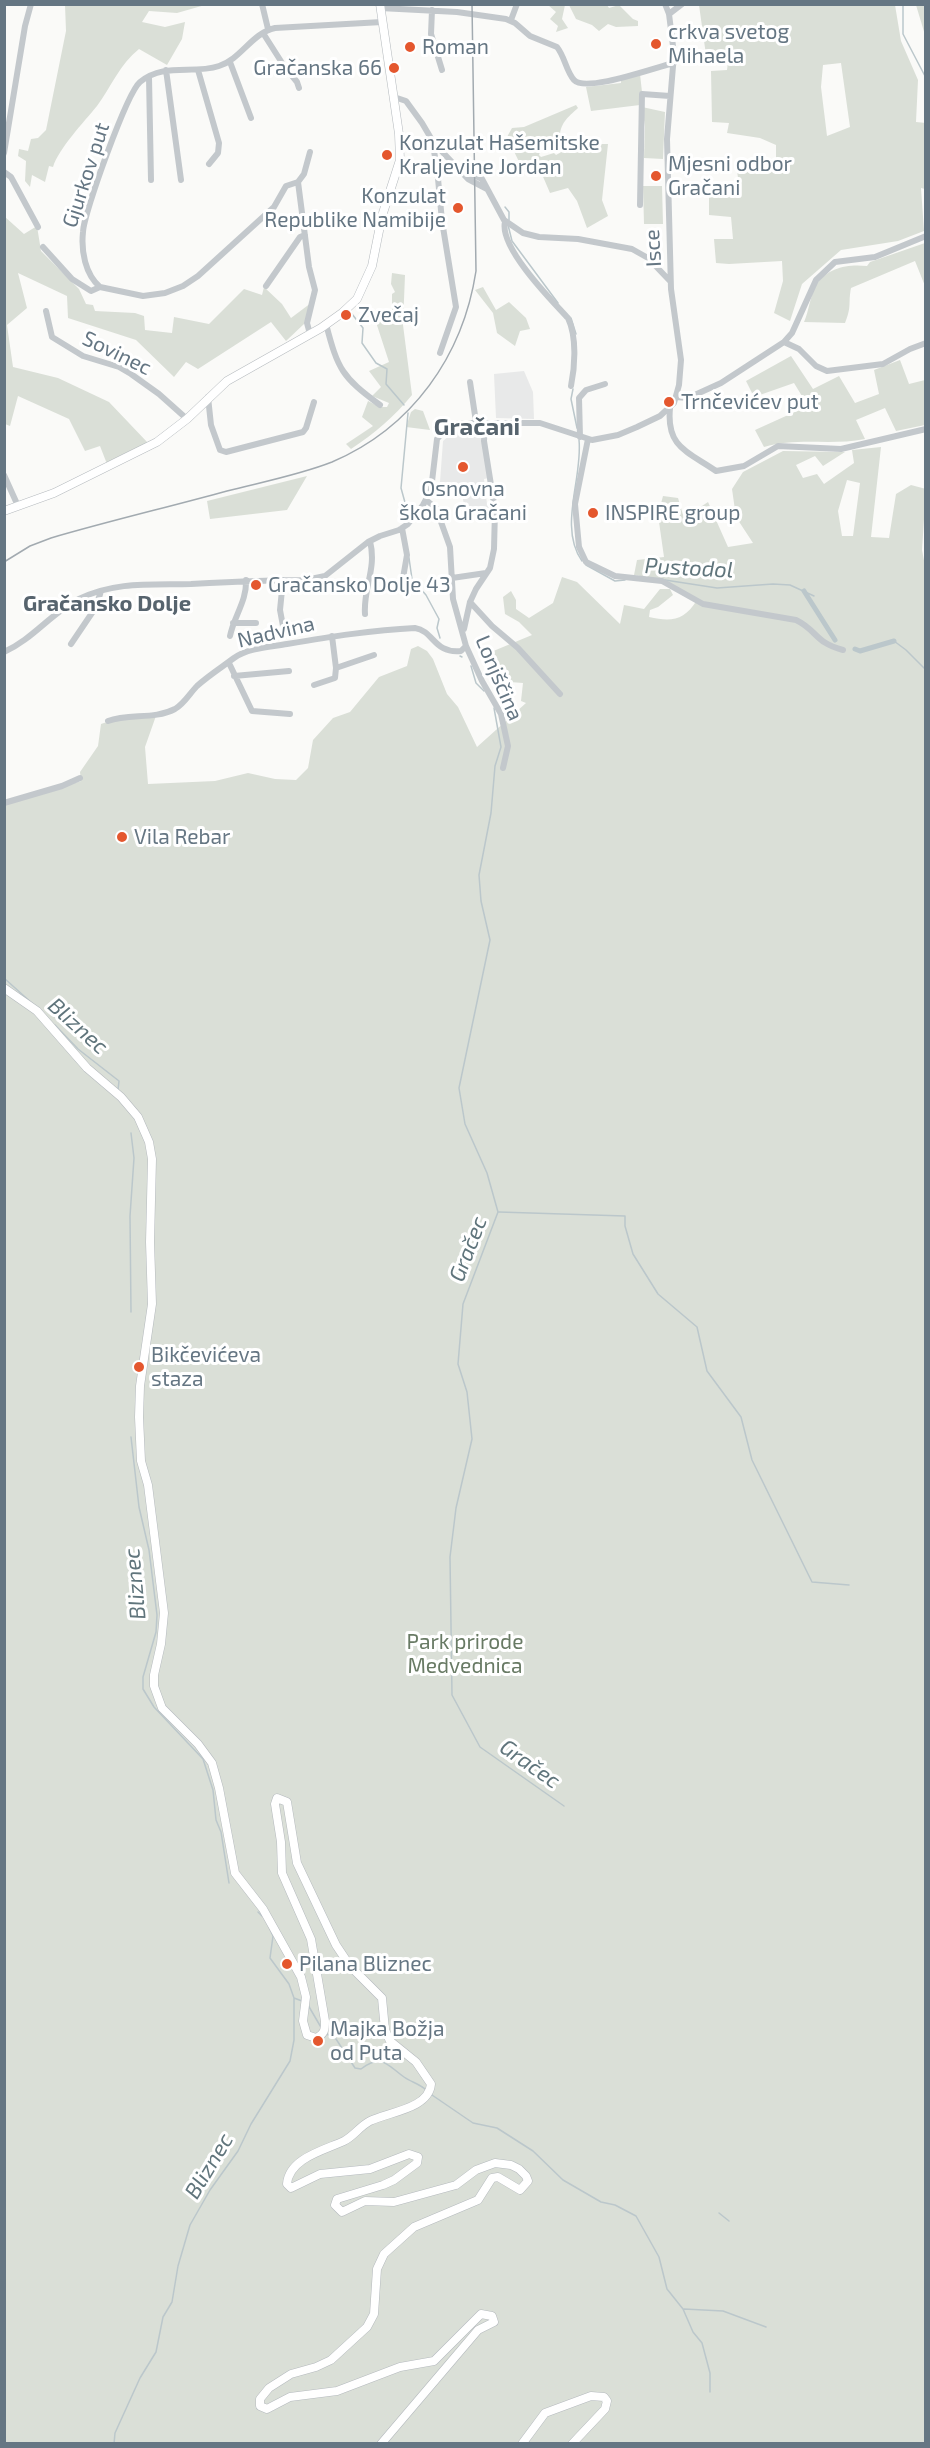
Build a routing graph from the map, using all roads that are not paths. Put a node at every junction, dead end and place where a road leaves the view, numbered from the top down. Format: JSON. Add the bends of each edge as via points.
{"nodes":[{"id":1,"x":31,"y":4,"type":"edge"},
{"id":2,"x":262,"y":4,"type":"edge"},
{"id":3,"x":517,"y":4,"type":"edge"},
{"id":4,"x":665,"y":4,"type":"edge"},
{"id":5,"x":682,"y":4,"type":"edge"},
{"id":6,"x":380,"y":6,"type":"edge"},
{"id":7,"x":432,"y":10,"type":"junction"},
{"id":8,"x":669,"y":14,"type":"junction"},
{"id":9,"x":511,"y":20,"type":"junction"},
{"id":10,"x":382,"y":22,"type":"junction"},
{"id":11,"x":265,"y":31,"type":"junction"},
{"id":12,"x":230,"y":62,"type":"junction"},
{"id":13,"x":674,"y":63,"type":"junction"},
{"id":14,"x":166,"y":70,"type":"junction"},
{"id":15,"x":198,"y":70,"type":"junction"},
{"id":16,"x":442,"y":70,"type":"dead end"},
{"id":17,"x":149,"y":77,"type":"junction"},
{"id":18,"x":299,"y":88,"type":"dead end"},
{"id":19,"x":670,"y":96,"type":"junction"},
{"id":20,"x":394,"y":97,"type":"junction"},
{"id":21,"x":251,"y":118,"type":"dead end"},
{"id":22,"x":432,"y":140,"type":"junction"},
{"id":23,"x":310,"y":152,"type":"dead end"},
{"id":24,"x":4,"y":153,"type":"edge"},
{"id":25,"x":209,"y":164,"type":"dead end"},
{"id":26,"x":4,"y":172,"type":"edge"},
{"id":27,"x":151,"y":180,"type":"dead end"},
{"id":28,"x":181,"y":180,"type":"dead end"},
{"id":29,"x":298,"y":182,"type":"junction"},
{"id":30,"x":640,"y":205,"type":"dead end"},
{"id":31,"x":508,"y":223,"type":"junction"},
{"id":32,"x":38,"y":227,"type":"dead end"},
{"id":33,"x":305,"y":235,"type":"junction"},
{"id":34,"x":926,"y":236,"type":"edge"},
{"id":35,"x":43,"y":247,"type":"dead end"},
{"id":36,"x":670,"y":281,"type":"junction"},
{"id":37,"x":266,"y":286,"type":"dead end"},
{"id":38,"x":100,"y":287,"type":"junction"},
{"id":39,"x":46,"y":311,"type":"dead end"},
{"id":40,"x":326,"y":324,"type":"junction"},
{"id":41,"x":310,"y":334,"type":"junction"},
{"id":42,"x":784,"y":342,"type":"junction"},
{"id":43,"x":926,"y":343,"type":"edge"},
{"id":44,"x":440,"y":353,"type":"dead end"},
{"id":45,"x":470,"y":382,"type":"dead end"},
{"id":46,"x":605,"y":384,"type":"dead end"},
{"id":47,"x":571,"y":386,"type":"dead end"},
{"id":48,"x":208,"y":397,"type":"junction"},
{"id":49,"x":676,"y":397,"type":"junction"},
{"id":50,"x":314,"y":402,"type":"dead end"},
{"id":51,"x":380,"y":405,"type":"dead end"},
{"id":52,"x":670,"y":408,"type":"junction"},
{"id":53,"x":660,"y":416,"type":"junction"},
{"id":54,"x":187,"y":419,"type":"junction"},
{"id":55,"x":476,"y":422,"type":"junction"},
{"id":56,"x":485,"y":423,"type":"junction"},
{"id":57,"x":669,"y":423,"type":"junction"},
{"id":58,"x":926,"y":429,"type":"edge"},
{"id":59,"x":584,"y":438,"type":"junction"},
{"id":60,"x":4,"y":476,"type":"edge"},
{"id":61,"x":426,"y":500,"type":"junction"},
{"id":62,"x":18,"y":506,"type":"junction"},
{"id":63,"x":4,"y":511,"type":"edge"},
{"id":64,"x":402,"y":528,"type":"junction"},
{"id":65,"x":370,"y":541,"type":"junction"},
{"id":66,"x":487,"y":573,"type":"junction"},
{"id":67,"x":403,"y":578,"type":"dead end"},
{"id":68,"x":452,"y":578,"type":"junction"},
{"id":69,"x":246,"y":580,"type":"junction"},
{"id":70,"x":283,"y":580,"type":"junction"},
{"id":71,"x":101,"y":591,"type":"junction"},
{"id":72,"x":470,"y":602,"type":"junction"},
{"id":73,"x":365,"y":614,"type":"dead end"},
{"id":74,"x":233,"y":623,"type":"junction"},
{"id":75,"x":256,"y":623,"type":"dead end"},
{"id":76,"x":283,"y":626,"type":"dead end"},
{"id":77,"x":230,"y":636,"type":"dead end"},
{"id":78,"x":332,"y":636,"type":"junction"},
{"id":79,"x":464,"y":636,"type":"junction"},
{"id":80,"x":71,"y":644,"type":"dead end"},
{"id":81,"x":466,"y":646,"type":"junction"},
{"id":82,"x":843,"y":650,"type":"dead end"},
{"id":83,"x":4,"y":652,"type":"edge"},
{"id":84,"x":374,"y":655,"type":"dead end"},
{"id":85,"x":229,"y":663,"type":"junction"},
{"id":86,"x":336,"y":668,"type":"junction"},
{"id":87,"x":290,"y":671,"type":"dead end"},
{"id":88,"x":234,"y":676,"type":"junction"},
{"id":89,"x":314,"y":685,"type":"dead end"},
{"id":90,"x":560,"y":694,"type":"dead end"},
{"id":91,"x":290,"y":714,"type":"dead end"},
{"id":92,"x":108,"y":721,"type":"dead end"},
{"id":93,"x":503,"y":768,"type":"dead end"},
{"id":94,"x":80,"y":778,"type":"dead end"},
{"id":95,"x":4,"y":803,"type":"edge"},
{"id":96,"x":4,"y":988,"type":"edge"},
{"id":97,"x":381,"y":2444,"type":"edge"},
{"id":98,"x":522,"y":2444,"type":"edge"},
{"id":99,"x":572,"y":2444,"type":"edge"}],
"edges":[{"from":1,"to":24,"type":"street"},
{"from":2,"to":11,"type":"street"},
{"from":3,"to":9,"type":"street"},
{"from":4,"to":8,"type":"street","name":"Isce"},
{"from":5,"to":8,"type":"street"},
{"from":6,"to":7,"type":"street"},
{"from":6,"to":10,"type":"main road"},
{"from":7,"to":9,"type":"street"},
{"from":7,"to":16,"type":"street","via":[[431,34]]},
{"from":8,"to":13,"type":"street","name":"Isce"},
{"from":9,"to":13,"type":"street","via":[[528,35],[555,45],[569,73],[581,84],[617,79]]},
{"from":10,"to":11,"type":"street","via":[[281,26]]},
{"from":10,"to":20,"type":"main road"},
{"from":11,"to":12,"type":"street","name":"Gjurkov put"},
{"from":11,"to":18,"type":"street"},
{"from":12,"to":15,"type":"street","name":"Gjurkov put"},
{"from":12,"to":21,"type":"street"},
{"from":13,"to":19,"type":"street","name":"Isce"},
{"from":14,"to":15,"type":"street","name":"Gjurkov put"},
{"from":14,"to":17,"type":"street","name":"Gjurkov put"},
{"from":14,"to":28,"type":"street"},
{"from":15,"to":25,"type":"street","via":[[219,143],[218,153]]},
{"from":17,"to":27,"type":"street"},
{"from":17,"to":38,"type":"street","name":"Gjurkov put","via":[[137,86],[117,129],[84,221],[84,253],[93,280]]},
{"from":19,"to":30,"type":"street","name":"Isce","via":[[642,94]]},
{"from":19,"to":36,"type":"street","name":"Isce"},
{"from":20,"to":22,"type":"street","via":[[409,104]]},
{"from":20,"to":40,"type":"main road","via":[[400,160],[382,216],[372,266],[357,299]]},
{"from":22,"to":31,"type":"street","via":[[471,181],[487,189]]},
{"from":22,"to":44,"type":"street","via":[[456,307]]},
{"from":23,"to":29,"type":"street"},
{"from":26,"to":32,"type":"street","via":[[11,177]]},
{"from":29,"to":33,"type":"street"},
{"from":29,"to":38,"type":"street","via":[[286,186],[274,207],[183,286],[144,296]]},
{"from":31,"to":36,"type":"street","via":[[534,237],[578,239],[632,249]]},
{"from":31,"to":47,"type":"street","via":[[508,242],[571,324]]},
{"from":33,"to":37,"type":"street"},
{"from":33,"to":41,"type":"street","via":[[315,291],[307,323]]},
{"from":34,"to":42,"type":"street","via":[[875,257],[840,260],[830,266],[816,280]]},
{"from":35,"to":38,"type":"street","via":[[79,285],[91,291]]},
{"from":36,"to":49,"type":"street","name":"Isce","via":[[681,360]]},
{"from":39,"to":54,"type":"street","name":"Sovinec","via":[[52,338],[83,356],[131,374]]},
{"from":40,"to":41,"type":"main road"},
{"from":40,"to":51,"type":"street","via":[[341,371]]},
{"from":41,"to":48,"type":"main road","via":[[234,376]]},
{"from":42,"to":43,"type":"street","via":[[827,371],[883,364]]},
{"from":42,"to":49,"type":"street","via":[[721,383],[687,398]]},
{"from":45,"to":55,"type":"street"},
{"from":46,"to":59,"type":"street","via":[[586,390],[579,398]]},
{"from":48,"to":50,"type":"street","via":[[215,441],[226,452],[303,432]]},
{"from":48,"to":54,"type":"main road"},
{"from":49,"to":52,"type":"street"},
{"from":52,"to":53,"type":"street"},
{"from":52,"to":57,"type":"street"},
{"from":53,"to":57,"type":"street"},
{"from":53,"to":59,"type":"street","via":[[618,435]]},
{"from":54,"to":62,"type":"main road","via":[[158,442],[120,462]]},
{"from":55,"to":56,"type":"street"},
{"from":55,"to":61,"type":"street","via":[[459,423],[439,435],[434,448],[432,486]]},
{"from":56,"to":59,"type":"street","via":[[540,423]]},
{"from":56,"to":66,"type":"street","via":[[484,441],[495,510],[495,541]]},
{"from":57,"to":58,"type":"street","via":[[683,451],[719,471],[744,466],[778,446],[841,449]]},
{"from":59,"to":82,"type":"street","via":[[575,504],[581,554],[586,562],[609,574],[657,580],[703,604],[796,620],[825,644]]},
{"from":60,"to":62,"type":"street"},
{"from":61,"to":64,"type":"street"},
{"from":61,"to":68,"type":"street","name":"Lonjščina","via":[[436,508],[450,548]]},
{"from":62,"to":63,"type":"main road"},
{"from":64,"to":65,"type":"street"},
{"from":64,"to":67,"type":"street","via":[[407,555]]},
{"from":65,"to":70,"type":"street","via":[[325,576]]},
{"from":65,"to":73,"type":"street","via":[[372,568]]},
{"from":66,"to":68,"type":"street"},
{"from":66,"to":72,"type":"street"},
{"from":68,"to":79,"type":"street","name":"Lonjščina","via":[[453,599]]},
{"from":69,"to":70,"type":"street"},
{"from":69,"to":71,"type":"street","via":[[141,583]]},
{"from":69,"to":74,"type":"street","via":[[244,599]]},
{"from":70,"to":76,"type":"street"},
{"from":71,"to":80,"type":"street","via":[[96,607]]},
{"from":71,"to":83,"type":"street","via":[[73,602],[33,635]]},
{"from":72,"to":79,"type":"street"},
{"from":72,"to":90,"type":"street"},
{"from":74,"to":75,"type":"street"},
{"from":74,"to":77,"type":"street"},
{"from":78,"to":81,"type":"street","name":"Nadvina","via":[[415,628],[422,629],[434,643],[447,650],[461,651]]},
{"from":78,"to":85,"type":"street","name":"Nadvina","via":[[255,650]]},
{"from":78,"to":86,"type":"street","name":"Nadvina"},
{"from":79,"to":81,"type":"street","name":"Lonjščina"},
{"from":81,"to":93,"type":"street","name":"Lonjščina","via":[[501,714],[508,746]]},
{"from":84,"to":86,"type":"street"},
{"from":85,"to":88,"type":"street","name":"Nadvina"},
{"from":85,"to":92,"type":"street","name":"Nadvina","via":[[173,711]]},
{"from":86,"to":89,"type":"street","via":[[335,678]]},
{"from":87,"to":88,"type":"street","name":"Nadvina"},
{"from":88,"to":91,"type":"street","name":"Nadvina","via":[[254,712]]},
{"from":94,"to":95,"type":"street"},
{"from":96,"to":97,"type":"main road","via":[[37,1011],[81,1061],[121,1097],[138,1117],[149,1143],[152,1305],[140,1386],[139,1426],[164,1613],[154,1675],[162,1708],[212,1763],[235,1873],[263,1909],[301,1977],[305,2033],[316,2038],[324,2032],[324,2010],[310,1939],[282,1873],[277,1798],[287,1802],[297,1863],[336,1945],[350,1966],[382,1998],[387,2036],[416,2062],[428,2079],[429,2092],[418,2103],[372,2120],[344,2141],[309,2155],[287,2179],[287,2184],[297,2187],[320,2174],[370,2169],[410,2154],[417,2157],[417,2163],[394,2180],[337,2199],[334,2205],[342,2212],[365,2201],[394,2202],[456,2185],[476,2170],[495,2163],[511,2165],[528,2181],[520,2190],[498,2177],[492,2178],[478,2200],[408,2231],[379,2263],[374,2314],[367,2327],[331,2360],[291,2374],[260,2398],[260,2406],[267,2409],[290,2397],[337,2391],[400,2367],[434,2361],[481,2314],[490,2314],[494,2318],[492,2325],[478,2330]]},
{"from":98,"to":99,"type":"main road","via":[[546,2413],[591,2396],[604,2397],[606,2409]]}]}
